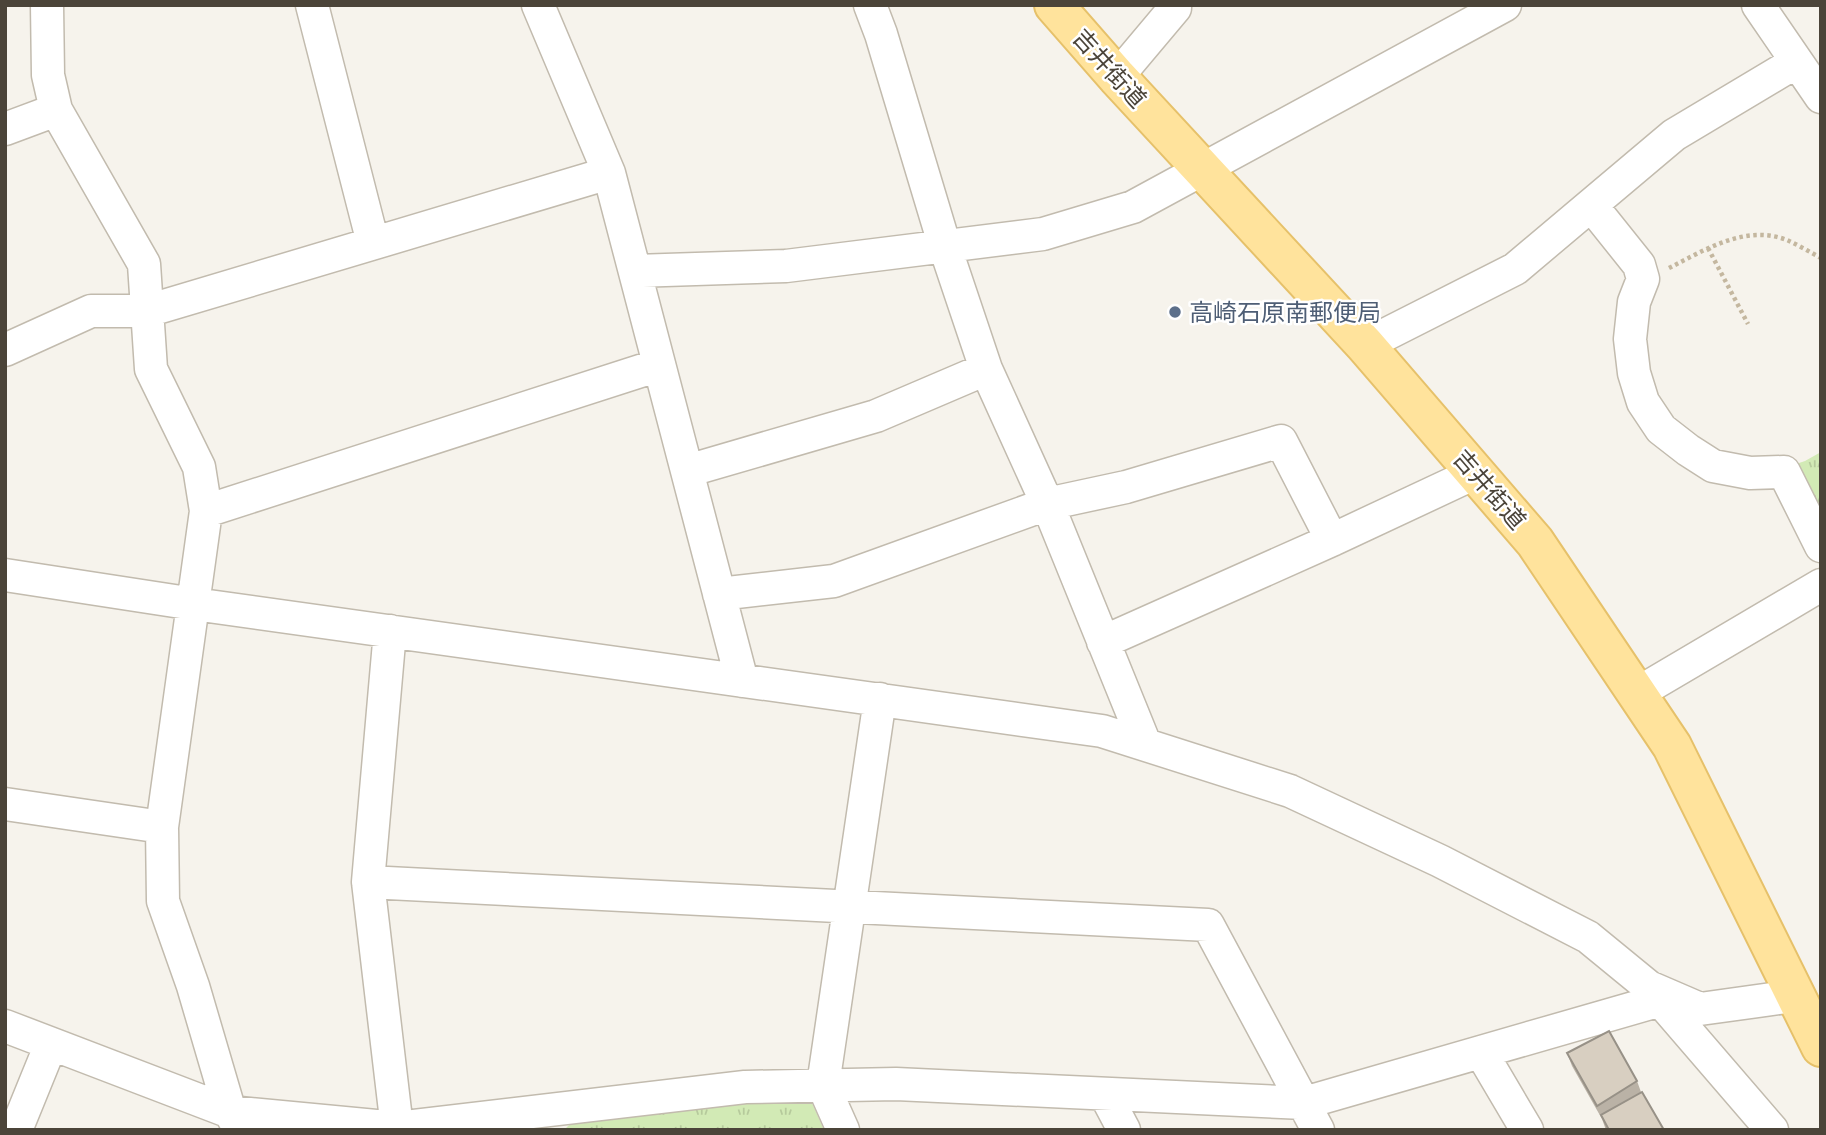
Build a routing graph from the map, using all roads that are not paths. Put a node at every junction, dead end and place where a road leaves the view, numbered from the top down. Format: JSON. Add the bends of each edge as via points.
{"nodes":[{"id":1,"x":47,"y":5,"type":"edge"},
{"id":2,"x":312,"y":5,"type":"edge"},
{"id":3,"x":538,"y":5,"type":"edge"},
{"id":4,"x":870,"y":5,"type":"edge"},
{"id":5,"x":1055,"y":5,"type":"edge"},
{"id":6,"x":1175,"y":5,"type":"edge"},
{"id":7,"x":1505,"y":5,"type":"edge"},
{"id":8,"x":1758,"y":5,"type":"edge"},
{"id":9,"x":1797,"y":62,"type":"junction"},
{"id":10,"x":1116,"y":77,"type":"junction"},
{"id":11,"x":1821,"y":97,"type":"edge"},
{"id":12,"x":56,"y":110,"type":"junction"},
{"id":13,"x":5,"y":129,"type":"edge"},
{"id":14,"x":1201,"y":169,"type":"junction"},
{"id":15,"x":610,"y":173,"type":"junction"},
{"id":16,"x":1591,"y":205,"type":"junction"},
{"id":17,"x":373,"y":243,"type":"junction"},
{"id":18,"x":945,"y":247,"type":"junction"},
{"id":19,"x":635,"y":271,"type":"junction"},
{"id":20,"x":148,"y":311,"type":"junction"},
{"id":21,"x":1365,"y":345,"type":"junction"},
{"id":22,"x":5,"y":350,"type":"edge"},
{"id":23,"x":659,"y":365,"type":"junction"},
{"id":24,"x":986,"y":369,"type":"junction"},
{"id":25,"x":687,"y":471,"type":"junction"},
{"id":26,"x":1475,"y":473,"type":"junction"},
{"id":27,"x":1047,"y":504,"type":"junction"},
{"id":28,"x":206,"y":511,"type":"junction"},
{"id":29,"x":1332,"y":540,"type":"junction"},
{"id":30,"x":1821,"y":546,"type":"edge"},
{"id":31,"x":5,"y":575,"type":"edge"},
{"id":32,"x":1821,"y":585,"type":"edge"},
{"id":33,"x":719,"y":594,"type":"junction"},
{"id":34,"x":194,"y":604,"type":"junction"},
{"id":35,"x":390,"y":631,"type":"junction"},
{"id":36,"x":1104,"y":642,"type":"junction"},
{"id":37,"x":742,"y":681,"type":"junction"},
{"id":38,"x":1636,"y":694,"type":"junction"},
{"id":39,"x":880,"y":699,"type":"junction"},
{"id":40,"x":1145,"y":744,"type":"junction"},
{"id":41,"x":5,"y":804,"type":"edge"},
{"id":42,"x":162,"y":827,"type":"junction"},
{"id":43,"x":368,"y":882,"type":"junction"},
{"id":44,"x":849,"y":907,"type":"junction"},
{"id":45,"x":1655,"y":993,"type":"junction"},
{"id":46,"x":1794,"y":996,"type":"junction"},
{"id":47,"x":5,"y":1026,"type":"edge"},
{"id":48,"x":51,"y":1044,"type":"junction"},
{"id":49,"x":1821,"y":1047,"type":"edge"},
{"id":50,"x":1481,"y":1052,"type":"junction"},
{"id":51,"x":823,"y":1085,"type":"junction"},
{"id":52,"x":1105,"y":1094,"type":"junction"},
{"id":53,"x":1311,"y":1116,"type":"edge"},
{"id":54,"x":234,"y":1121,"type":"edge"},
{"id":55,"x":538,"y":1121,"type":"edge"},
{"id":56,"x":397,"y":1128,"type":"junction"},
{"id":57,"x":16,"y":1130,"type":"edge"},
{"id":58,"x":843,"y":1130,"type":"edge"},
{"id":59,"x":1124,"y":1130,"type":"edge"},
{"id":60,"x":1527,"y":1130,"type":"edge"},
{"id":61,"x":1772,"y":1130,"type":"edge"}],
"edges":[{"from":1,"to":12,"type":"street","via":[[48,75]]},
{"from":2,"to":17,"type":"street"},
{"from":3,"to":15,"type":"street"},
{"from":4,"to":18,"type":"street"},
{"from":5,"to":10,"type":"main road","name":"吉井街道"},
{"from":6,"to":10,"type":"street"},
{"from":7,"to":14,"type":"street"},
{"from":8,"to":9,"type":"street"},
{"from":9,"to":11,"type":"street"},
{"from":9,"to":16,"type":"street","via":[[1674,135]]},
{"from":10,"to":14,"type":"main road","name":"吉井街道"},
{"from":12,"to":13,"type":"street"},
{"from":12,"to":20,"type":"street","via":[[144,264]]},
{"from":14,"to":18,"type":"street","via":[[1133,207],[1069,227]]},
{"from":14,"to":21,"type":"main road","name":"吉井街道"},
{"from":15,"to":17,"type":"street"},
{"from":15,"to":19,"type":"street"},
{"from":16,"to":21,"type":"street","via":[[1515,269]]},
{"from":16,"to":30,"type":"street","via":[[1639,265],[1643,279],[1634,302],[1630,339],[1634,373],[1643,402],[1661,429],[1713,466],[1784,472]]},
{"from":17,"to":20,"type":"street"},
{"from":18,"to":19,"type":"street","via":[[786,266]]},
{"from":18,"to":24,"type":"street"},
{"from":19,"to":23,"type":"street"},
{"from":20,"to":22,"type":"street","via":[[91,311]]},
{"from":20,"to":28,"type":"street","via":[[151,369],[199,467]]},
{"from":21,"to":26,"type":"main road","name":"吉井街道"},
{"from":23,"to":25,"type":"street"},
{"from":23,"to":28,"type":"street"},
{"from":24,"to":25,"type":"street","via":[[876,416]]},
{"from":24,"to":27,"type":"street"},
{"from":25,"to":33,"type":"street"},
{"from":26,"to":29,"type":"street"},
{"from":26,"to":38,"type":"main road","name":"吉井街道","via":[[1535,542]]},
{"from":27,"to":29,"type":"street","via":[[1126,487],[1281,441]]},
{"from":27,"to":33,"type":"street","via":[[834,581]]},
{"from":27,"to":36,"type":"street"},
{"from":28,"to":34,"type":"street"},
{"from":29,"to":36,"type":"street"},
{"from":31,"to":34,"type":"street"},
{"from":32,"to":38,"type":"street"},
{"from":33,"to":37,"type":"street"},
{"from":34,"to":35,"type":"street"},
{"from":34,"to":42,"type":"street"},
{"from":35,"to":37,"type":"street"},
{"from":35,"to":43,"type":"street"},
{"from":36,"to":40,"type":"street"},
{"from":37,"to":39,"type":"street"},
{"from":38,"to":46,"type":"main road","name":"吉井街道","via":[[1672,746]]},
{"from":39,"to":40,"type":"street","via":[[1102,730]]},
{"from":39,"to":44,"type":"street"},
{"from":40,"to":45,"type":"street","via":[[1290,791],[1440,861],[1588,937]]},
{"from":41,"to":42,"type":"street"},
{"from":42,"to":54,"type":"street","via":[[163,901]]},
{"from":43,"to":44,"type":"street"},
{"from":43,"to":56,"type":"street"},
{"from":44,"to":51,"type":"street"},
{"from":44,"to":53,"type":"street","via":[[1208,925]]},
{"from":45,"to":46,"type":"street","via":[[1700,1009]]},
{"from":45,"to":50,"type":"street"},
{"from":45,"to":61,"type":"street"},
{"from":46,"to":49,"type":"main road","name":"吉井街道"},
{"from":47,"to":48,"type":"street"},
{"from":48,"to":54,"type":"street"},
{"from":48,"to":57,"type":"street"},
{"from":50,"to":53,"type":"street"},
{"from":50,"to":60,"type":"street"},
{"from":51,"to":52,"type":"street"},
{"from":51,"to":55,"type":"street","via":[[745,1087]]},
{"from":51,"to":58,"type":"street"},
{"from":52,"to":53,"type":"street"},
{"from":52,"to":59,"type":"street"},
{"from":54,"to":56,"type":"street"},
{"from":55,"to":56,"type":"street"}]}
